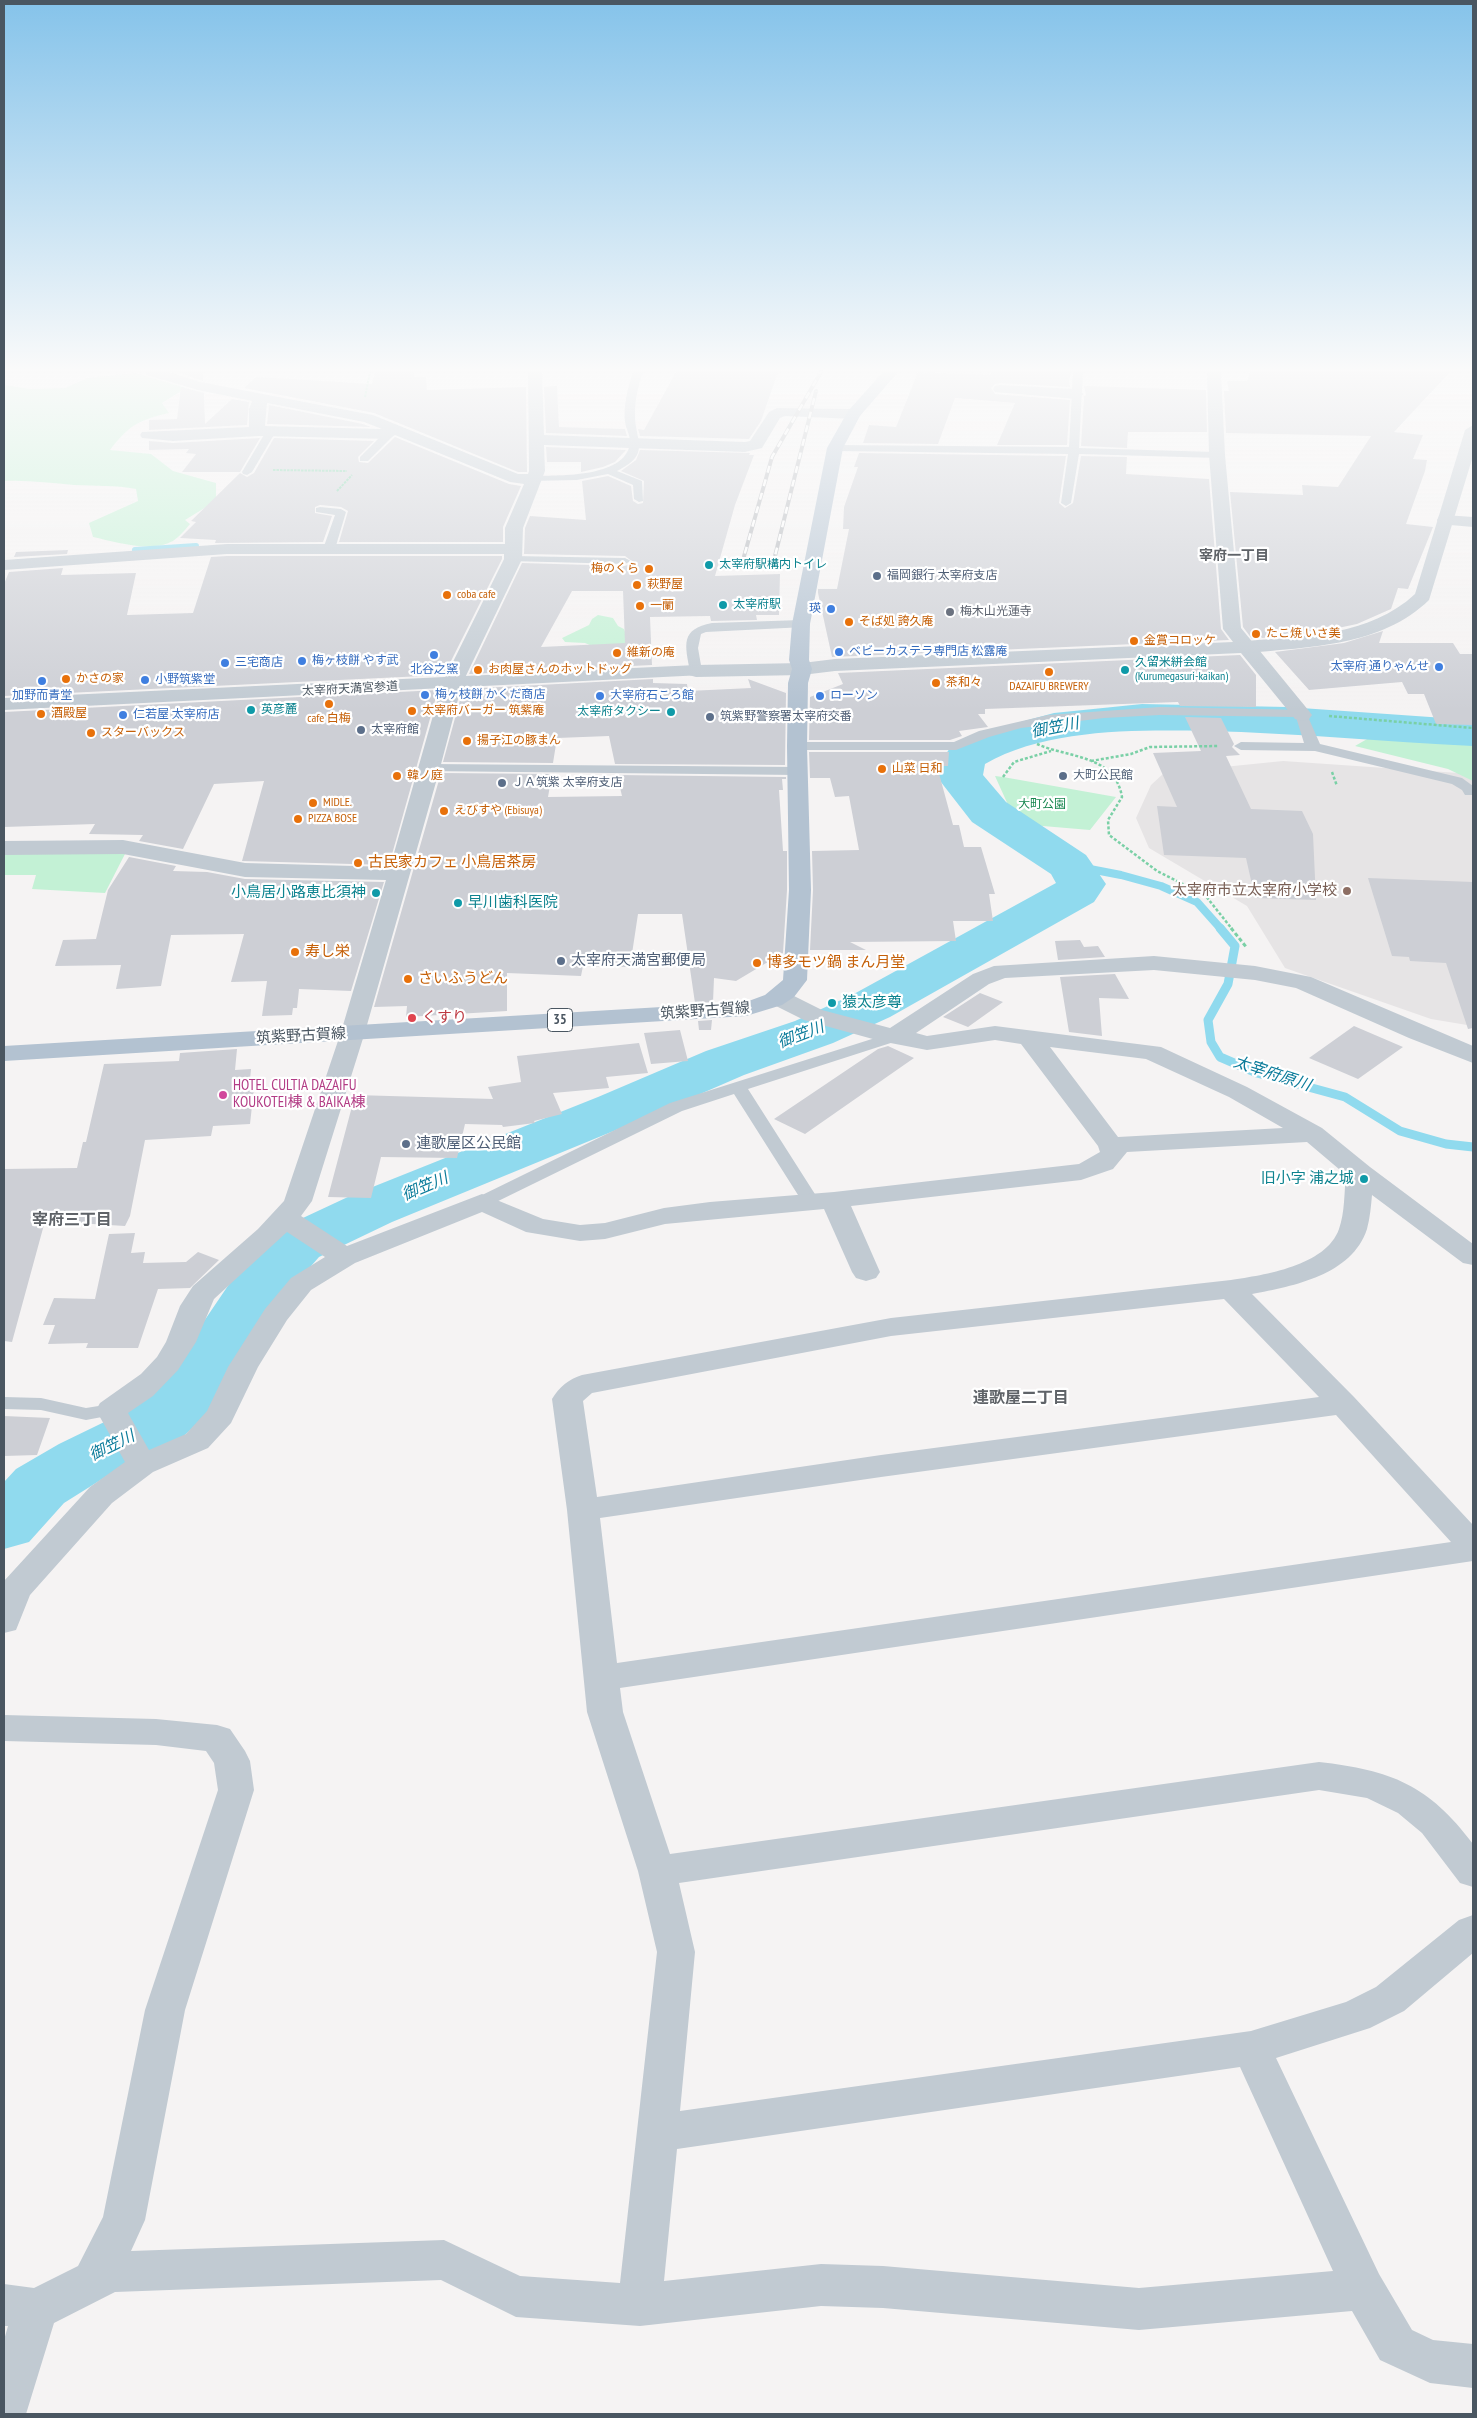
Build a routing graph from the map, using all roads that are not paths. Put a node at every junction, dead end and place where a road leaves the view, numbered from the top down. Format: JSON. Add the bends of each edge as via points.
{"nodes":[{"id":1,"x":532,"y":485,"type":"edge"},
{"id":2,"x":638,"y":485,"type":"edge"},
{"id":3,"x":828,"y":485,"type":"edge"},
{"id":4,"x":1069,"y":485,"type":"edge"},
{"id":5,"x":1220,"y":485,"type":"edge"},
{"id":6,"x":1456,"y":485,"type":"edge"},
{"id":7,"x":638,"y":498,"type":"dead end"},
{"id":8,"x":1066,"y":503,"type":"dead end"},
{"id":9,"x":320,"y":510,"type":"dead end"},
{"id":10,"x":1445,"y":520,"type":"junction"},
{"id":11,"x":1473,"y":522,"type":"edge"},
{"id":12,"x":329,"y":549,"type":"junction"},
{"id":13,"x":512,"y":554,"type":"junction"},
{"id":14,"x":626,"y":561,"type":"dead end"},
{"id":15,"x":4,"y":565,"type":"edge"},
{"id":16,"x":801,"y":624,"type":"junction"},
{"id":17,"x":1247,"y":647,"type":"junction"},
{"id":18,"x":802,"y":669,"type":"junction"},
{"id":19,"x":696,"y":671,"type":"junction"},
{"id":20,"x":452,"y":684,"type":"junction"},
{"id":21,"x":4,"y":704,"type":"edge"},
{"id":22,"x":1302,"y":714,"type":"junction"},
{"id":23,"x":796,"y":746,"type":"junction"},
{"id":24,"x":1241,"y":746,"type":"road end"},
{"id":25,"x":1313,"y":746,"type":"junction"},
{"id":26,"x":430,"y":768,"type":"junction"},
{"id":27,"x":797,"y":771,"type":"junction"},
{"id":28,"x":1470,"y":792,"type":"dead end"},
{"id":29,"x":4,"y":848,"type":"edge"},
{"id":30,"x":398,"y":874,"type":"junction"},
{"id":31,"x":779,"y":998,"type":"junction"},
{"id":32,"x":353,"y":1032,"type":"junction"},
{"id":33,"x":887,"y":1036,"type":"junction"},
{"id":34,"x":1029,"y":1037,"type":"junction"},
{"id":35,"x":4,"y":1054,"type":"edge"},
{"id":36,"x":1473,"y":1055,"type":"edge"},
{"id":37,"x":738,"y":1087,"type":"junction"},
{"id":38,"x":1313,"y":1134,"type":"junction"},
{"id":39,"x":1111,"y":1145,"type":"junction"},
{"id":40,"x":1360,"y":1173,"type":"junction"},
{"id":41,"x":822,"y":1201,"type":"junction"},
{"id":42,"x":482,"y":1202,"type":"junction"},
{"id":43,"x":290,"y":1222,"type":"junction"},
{"id":44,"x":341,"y":1255,"type":"junction"},
{"id":45,"x":1473,"y":1257,"type":"edge"},
{"id":46,"x":866,"y":1272,"type":"dead end"},
{"id":47,"x":1231,"y":1290,"type":"junction"},
{"id":48,"x":4,"y":1403,"type":"edge"},
{"id":49,"x":1343,"y":1404,"type":"junction"},
{"id":50,"x":113,"y":1414,"type":"junction"},
{"id":51,"x":140,"y":1462,"type":"junction"},
{"id":52,"x":583,"y":1510,"type":"junction"},
{"id":53,"x":1473,"y":1545,"type":"edge"},
{"id":54,"x":1473,"y":1550,"type":"edge"},
{"id":55,"x":4,"y":1621,"type":"edge"},
{"id":56,"x":600,"y":1678,"type":"junction"},
{"id":57,"x":4,"y":1728,"type":"edge"},
{"id":58,"x":657,"y":1872,"type":"junction"},
{"id":59,"x":1473,"y":1872,"type":"edge"},
{"id":60,"x":1473,"y":1931,"type":"edge"},
{"id":61,"x":1251,"y":2048,"type":"junction"},
{"id":62,"x":658,"y":2133,"type":"junction"},
{"id":63,"x":95,"y":2278,"type":"junction"},
{"id":64,"x":1363,"y":2290,"type":"junction"},
{"id":65,"x":640,"y":2305,"type":"junction"},
{"id":66,"x":20,"y":2307,"type":"edge"},
{"id":67,"x":1473,"y":2366,"type":"edge"},
{"id":68,"x":4,"y":2411,"type":"edge"}],
"edges":[{"from":1,"to":13,"type":"street","via":[[514,528]]},
{"from":2,"to":7,"type":"lane"},
{"from":3,"to":16,"type":"main road","name":"筑紫野古賀線","number":"35"},
{"from":4,"to":8,"type":"lane"},
{"from":5,"to":17,"type":"street","via":[[1232,629]]},
{"from":6,"to":10,"type":"street"},
{"from":9,"to":12,"type":"lane","via":[[341,512]]},
{"from":10,"to":11,"type":"street"},
{"from":10,"to":17,"type":"street","via":[[1423,596],[1415,606],[1377,626],[1326,640]]},
{"from":12,"to":13,"type":"street"},
{"from":12,"to":15,"type":"street","via":[[210,550]]},
{"from":13,"to":14,"type":"lane"},
{"from":13,"to":20,"type":"street"},
{"from":16,"to":18,"type":"main road","name":"筑紫野古賀線","number":"35","via":[[799,660]]},
{"from":16,"to":19,"type":"lane","via":[[698,629],[692,641]]},
{"from":17,"to":18,"type":"street"},
{"from":17,"to":22,"type":"street"},
{"from":18,"to":19,"type":"street"},
{"from":18,"to":23,"type":"main road","name":"筑紫野古賀線","number":"35","via":[[798,683]]},
{"from":19,"to":20,"type":"street","name":"太宰府天満宮参道"},
{"from":20,"to":21,"type":"street","name":"太宰府天満宮参道"},
{"from":20,"to":26,"type":"street"},
{"from":22,"to":23,"type":"lane","via":[[1134,712],[1034,721],[984,734],[956,746]]},
{"from":22,"to":25,"type":"lane"},
{"from":23,"to":27,"type":"main road","name":"筑紫野古賀線","number":"35"},
{"from":24,"to":25,"type":"lane"},
{"from":25,"to":28,"type":"lane","via":[[1457,781]]},
{"from":26,"to":27,"type":"lane"},
{"from":26,"to":30,"type":"street"},
{"from":27,"to":31,"type":"main road","name":"筑紫野古賀線","number":"35","via":[[800,890],[795,980]]},
{"from":29,"to":30,"type":"street","via":[[123,846],[245,870]]},
{"from":30,"to":32,"type":"street"},
{"from":31,"to":32,"type":"main road","name":"筑紫野古賀線","number":"35","via":[[766,1005],[746,1009]]},
{"from":31,"to":33,"type":"street","via":[[813,1015]]},
{"from":32,"to":35,"type":"main road","name":"筑紫野古賀線","number":"35"},
{"from":32,"to":43,"type":"street"},
{"from":33,"to":34,"type":"street","via":[[927,1043],[995,1033]]},
{"from":33,"to":36,"type":"street","via":[[981,979],[1002,971],[1126,963],[1213,967],[1303,982]]},
{"from":33,"to":37,"type":"lane"},
{"from":34,"to":38,"type":"street","via":[[1152,1052],[1238,1092]]},
{"from":34,"to":39,"type":"street"},
{"from":37,"to":41,"type":"lane"},
{"from":37,"to":42,"type":"lane","via":[[676,1107]]},
{"from":38,"to":39,"type":"street"},
{"from":38,"to":40,"type":"street"},
{"from":39,"to":41,"type":"street","via":[[1114,1153],[1108,1161],[1081,1172]]},
{"from":40,"to":45,"type":"street"},
{"from":40,"to":47,"type":"street","via":[[1352,1233],[1337,1252],[1313,1270]]},
{"from":41,"to":42,"type":"street","via":[[664,1216],[605,1231],[580,1233],[536,1226]]},
{"from":41,"to":46,"type":"street"},
{"from":42,"to":44,"type":"street"},
{"from":43,"to":44,"type":"street"},
{"from":43,"to":50,"type":"street","via":[[209,1285],[193,1305],[181,1342],[162,1372]]},
{"from":44,"to":51,"type":"street","via":[[301,1284],[275,1314],[243,1367],[220,1416],[197,1441]]},
{"from":47,"to":49,"type":"street"},
{"from":47,"to":52,"type":"street","via":[[891,1327],[582,1385],[567,1399]]},
{"from":48,"to":50,"type":"lane","via":[[41,1404],[86,1414]]},
{"from":49,"to":52,"type":"street","via":[[891,1464]]},
{"from":49,"to":53,"type":"street"},
{"from":50,"to":51,"type":"street"},
{"from":51,"to":55,"type":"street","via":[[101,1495],[15,1590]]},
{"from":52,"to":56,"type":"street"},
{"from":54,"to":56,"type":"street"},
{"from":56,"to":58,"type":"street","via":[[605,1712]]},
{"from":57,"to":63,"type":"street","via":[[156,1732],[217,1739],[232,1761],[236,1790],[165,2010],[124,2220]]},
{"from":58,"to":59,"type":"street","via":[[1319,1776],[1347,1778],[1374,1786],[1417,1807],[1435,1823]]},
{"from":58,"to":62,"type":"street","via":[[676,1952]]},
{"from":60,"to":61,"type":"street","via":[[1390,1999],[1356,2016]]},
{"from":61,"to":62,"type":"street"},
{"from":61,"to":64,"type":"street"},
{"from":62,"to":65,"type":"street"},
{"from":63,"to":65,"type":"street","via":[[111,2272],[444,2260],[516,2296]]},
{"from":63,"to":66,"type":"street"},
{"from":64,"to":65,"type":"street","via":[[1139,2309],[883,2286],[821,2284]]},
{"from":64,"to":67,"type":"street","via":[[1396,2345],[1430,2361]]},
{"from":66,"to":68,"type":"street"}]}
